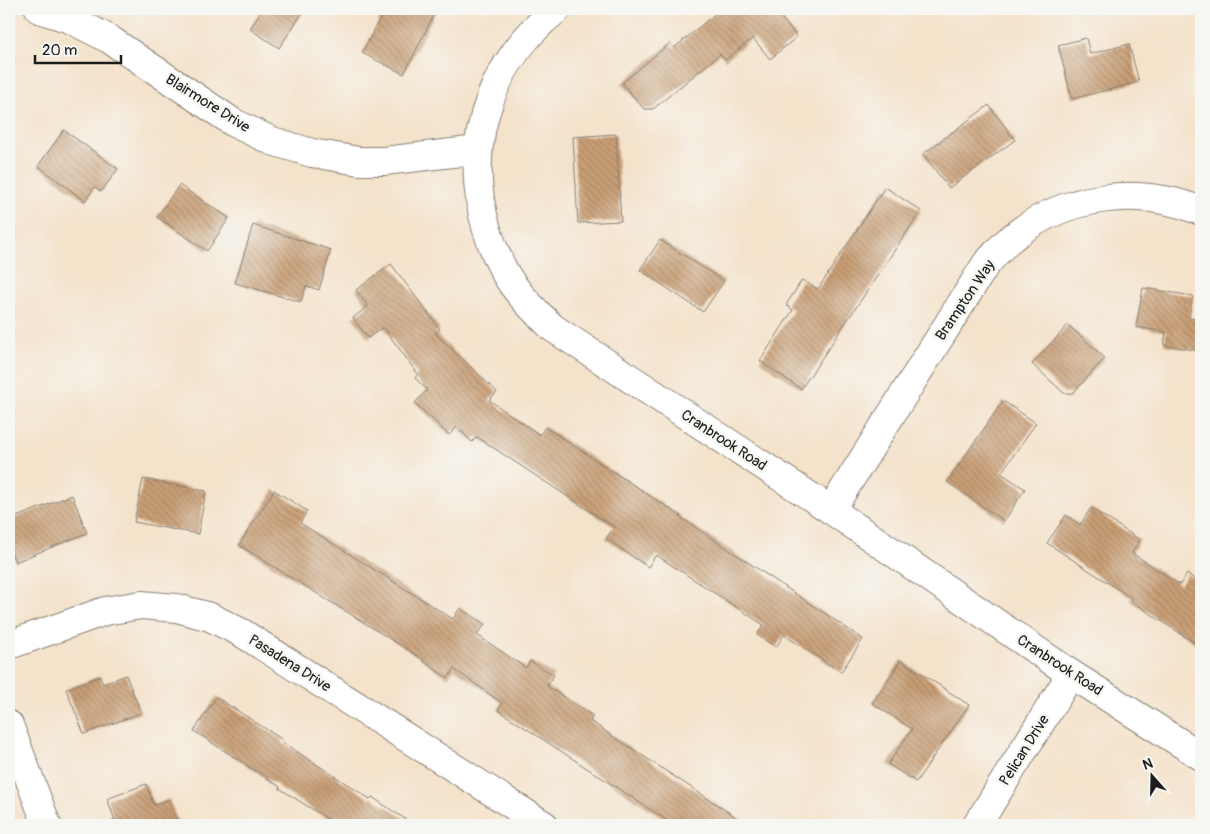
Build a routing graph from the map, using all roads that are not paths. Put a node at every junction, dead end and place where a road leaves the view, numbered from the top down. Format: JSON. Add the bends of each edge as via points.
{"nodes":[{"id":1,"x":39,"y":9,"type":"edge"},
{"id":2,"x":557,"y":9,"type":"edge"},
{"id":3,"x":478,"y":150,"type":"junction"},
{"id":4,"x":1201,"y":211,"type":"edge"},
{"id":5,"x":831,"y":510,"type":"junction"},
{"id":6,"x":9,"y":645,"type":"edge"},
{"id":7,"x":1071,"y":674,"type":"junction"},
{"id":8,"x":9,"y":725,"type":"edge"},
{"id":9,"x":1201,"y":756,"type":"edge"},
{"id":10,"x":48,"y":825,"type":"edge"},
{"id":11,"x":544,"y":825,"type":"edge"},
{"id":12,"x":977,"y":825,"type":"edge"}],
"edges":[{"from":1,"to":3,"type":"street","name":"Blairmore Drive","via":[[70,19],[108,39],[234,123],[272,141],[312,153],[359,160],[384,161]]},
{"from":2,"to":3,"type":"street","name":"Cranbrook Road","via":[[540,22],[514,52],[495,85],[482,122]]},
{"from":3,"to":5,"type":"street","name":"Cranbrook Road","via":[[478,196],[488,237],[504,272],[527,304],[553,328]]},
{"from":4,"to":5,"type":"street","name":"Brampton Way","via":[[1156,198],[1117,196],[1069,206],[1044,216],[1013,237],[986,264]]},
{"from":5,"to":7,"type":"street","name":"Cranbrook Road"},
{"from":6,"to":11,"type":"street","name":"Pasadena Drive","via":[[104,610],[141,605],[178,608],[210,616],[242,633]]},
{"from":7,"to":9,"type":"street","name":"Cranbrook Road"},
{"from":7,"to":12,"type":"street","name":"Pelican Drive"},
{"from":8,"to":10,"type":"street"}]}
